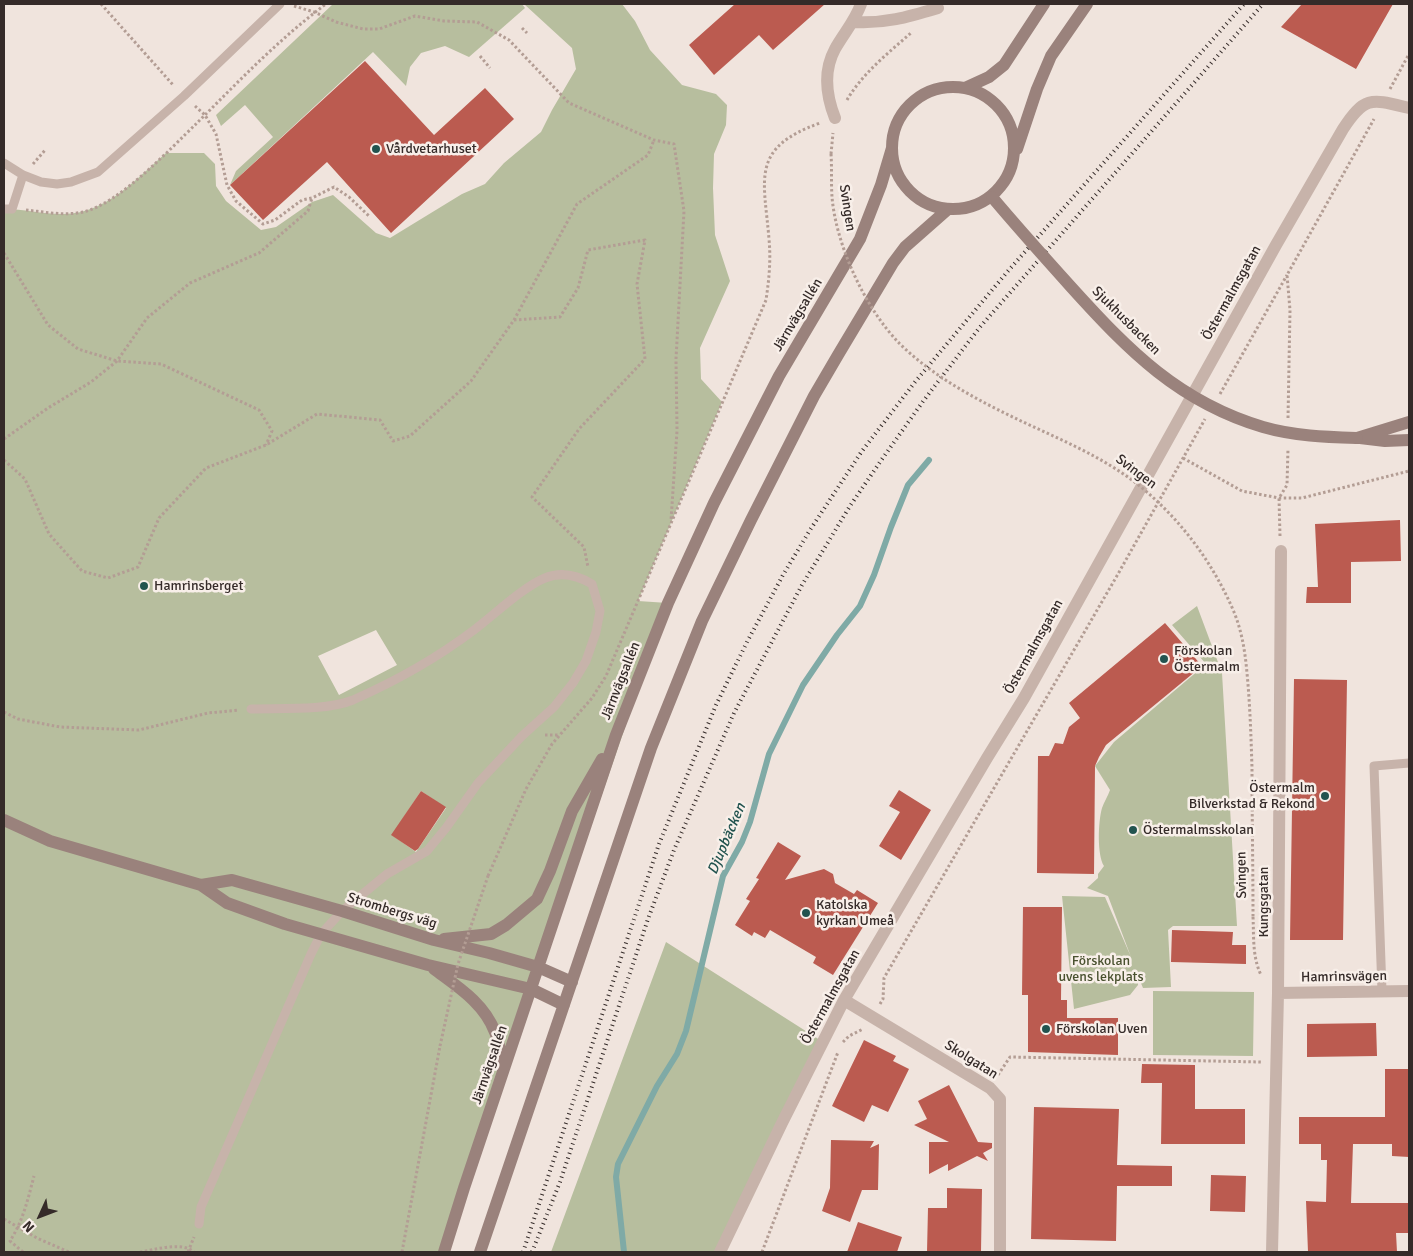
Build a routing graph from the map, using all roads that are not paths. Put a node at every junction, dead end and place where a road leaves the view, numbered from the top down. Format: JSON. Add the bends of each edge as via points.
{"nodes":[{"id":1,"x":280,"y":4,"type":"edge"},
{"id":2,"x":861,"y":4,"type":"edge"},
{"id":3,"x":1044,"y":4,"type":"edge"},
{"id":4,"x":1086,"y":4,"type":"edge"},
{"id":5,"x":938,"y":8,"type":"dead end"},
{"id":6,"x":854,"y":22,"type":"junction"},
{"id":7,"x":965,"y":88,"type":"junction"},
{"id":8,"x":1409,"y":108,"type":"edge"},
{"id":9,"x":835,"y":118,"type":"road end"},
{"id":10,"x":892,"y":148,"type":"junction"},
{"id":11,"x":1015,"y":156,"type":"junction"},
{"id":12,"x":4,"y":164,"type":"edge"},
{"id":13,"x":23,"y":175,"type":"junction"},
{"id":14,"x":992,"y":197,"type":"junction"},
{"id":15,"x":8,"y":209,"type":"edge"},
{"id":16,"x":947,"y":210,"type":"junction"},
{"id":17,"x":1409,"y":422,"type":"edge"},
{"id":18,"x":1357,"y":438,"type":"junction"},
{"id":19,"x":1409,"y":440,"type":"edge"},
{"id":20,"x":1281,"y":551,"type":"road end"},
{"id":21,"x":251,"y":709,"type":"road end"},
{"id":22,"x":616,"y":735,"type":"junction"},
{"id":23,"x":1409,"y":763,"type":"edge"},
{"id":24,"x":4,"y":820,"type":"edge"},
{"id":25,"x":201,"y":884,"type":"junction"},
{"id":26,"x":342,"y":911,"type":"junction"},
{"id":27,"x":321,"y":934,"type":"junction"},
{"id":28,"x":434,"y":940,"type":"junction"},
{"id":29,"x":428,"y":965,"type":"junction"},
{"id":30,"x":538,"y":967,"type":"junction"},
{"id":31,"x":572,"y":982,"type":"junction"},
{"id":32,"x":531,"y":989,"type":"junction"},
{"id":33,"x":1382,"y":991,"type":"junction"},
{"id":34,"x":1409,"y":991,"type":"edge"},
{"id":35,"x":1278,"y":993,"type":"junction"},
{"id":36,"x":844,"y":1000,"type":"junction"},
{"id":37,"x":564,"y":1005,"type":"junction"},
{"id":38,"x":504,"y":1072,"type":"junction"},
{"id":39,"x":199,"y":1224,"type":"dead end"},
{"id":40,"x":444,"y":1252,"type":"edge"},
{"id":41,"x":480,"y":1252,"type":"edge"},
{"id":42,"x":720,"y":1252,"type":"edge"},
{"id":43,"x":1000,"y":1252,"type":"edge"},
{"id":44,"x":1272,"y":1252,"type":"edge"}],
"edges":[{"from":1,"to":13,"type":"lane","via":[[98,172],[57,184]]},
{"from":2,"to":6,"type":"street"},
{"from":3,"to":7,"type":"main road","via":[[1004,65],[989,77]]},
{"from":4,"to":11,"type":"main road","via":[[1051,56]]},
{"from":5,"to":6,"type":"street","via":[[875,24]]},
{"from":6,"to":9,"type":"street","via":[[835,50],[826,76],[828,100]]},
{"from":7,"to":10,"type":"main road","via":[[946,87],[929,91],[912,103],[901,116]]},
{"from":7,"to":11,"type":"main road","via":[[993,101],[1005,115],[1013,130]]},
{"from":8,"to":36,"type":"street","name":"Östermalmsgatan","via":[[1385,98],[1361,105],[1343,130],[1024,698]]},
{"from":10,"to":16,"type":"main road","via":[[896,171],[906,188],[931,206]]},
{"from":10,"to":22,"type":"main road","name":"Järnvägsallén","via":[[860,239],[779,376],[714,503],[668,603]]},
{"from":11,"to":14,"type":"main road","via":[[1005,183]]},
{"from":12,"to":13,"type":"lane"},
{"from":13,"to":15,"type":"lane"},
{"from":14,"to":16,"type":"main road","via":[[977,206]]},
{"from":14,"to":18,"type":"main road","name":"Sjukhusbacken","bridge":true,"via":[[1115,336],[1148,366],[1176,385],[1217,410],[1264,427],[1299,434]]},
{"from":16,"to":31,"type":"main road","via":[[893,263],[814,396],[750,520],[702,621],[651,748]]},
{"from":17,"to":18,"type":"main road","name":"Sjukhusbacken"},
{"from":18,"to":19,"type":"main road","name":"Sjukhusbacken","via":[[1385,442]]},
{"from":20,"to":35,"type":"street","name":"Kungsgatan"},
{"from":21,"to":26,"type":"lane","via":[[314,708],[350,701],[446,651],[545,578],[564,574],[592,584],[600,611],[596,632],[586,661],[573,683],[554,707],[478,783],[427,851],[387,874]]},
{"from":22,"to":28,"type":"main road","via":[[572,811],[537,899],[491,934]]},
{"from":22,"to":30,"type":"main road","name":"Järnvägsallén"},
{"from":23,"to":33,"type":"lane","via":[[1374,766]]},
{"from":24,"to":25,"type":"main road","name":"Strombergs väg","via":[[50,841]]},
{"from":25,"to":26,"type":"main road","name":"Strombergs väg","via":[[232,880]]},
{"from":25,"to":27,"type":"main road","name":"Strombergs väg","via":[[227,903]]},
{"from":26,"to":27,"type":"lane"},
{"from":26,"to":28,"type":"main road","name":"Strombergs väg"},
{"from":27,"to":29,"type":"main road","name":"Strombergs väg"},
{"from":27,"to":39,"type":"lane","via":[[201,1207]]},
{"from":28,"to":30,"type":"main road","name":"Strombergs väg"},
{"from":29,"to":32,"type":"main road","name":"Strombergs väg"},
{"from":29,"to":38,"type":"main road","via":[[468,993],[485,1013],[496,1032]]},
{"from":30,"to":31,"type":"main road","name":"Strombergs väg"},
{"from":30,"to":32,"type":"main road","name":"Järnvägsallén"},
{"from":31,"to":37,"type":"main road"},
{"from":32,"to":37,"type":"main road","name":"Strombergs väg"},
{"from":32,"to":38,"type":"main road","name":"Järnvägsallén"},
{"from":33,"to":34,"type":"street","name":"Hamrinsvägen"},
{"from":33,"to":35,"type":"street","name":"Hamrinsvägen"},
{"from":35,"to":44,"type":"street","name":"Kungsgatan"},
{"from":36,"to":42,"type":"street","name":"Östermalmsgatan"},
{"from":36,"to":43,"type":"street","name":"Skolgatan","via":[[990,1088],[1000,1098]]},
{"from":37,"to":41,"type":"main road"},
{"from":38,"to":40,"type":"main road","name":"Järnvägsallén"}]}
